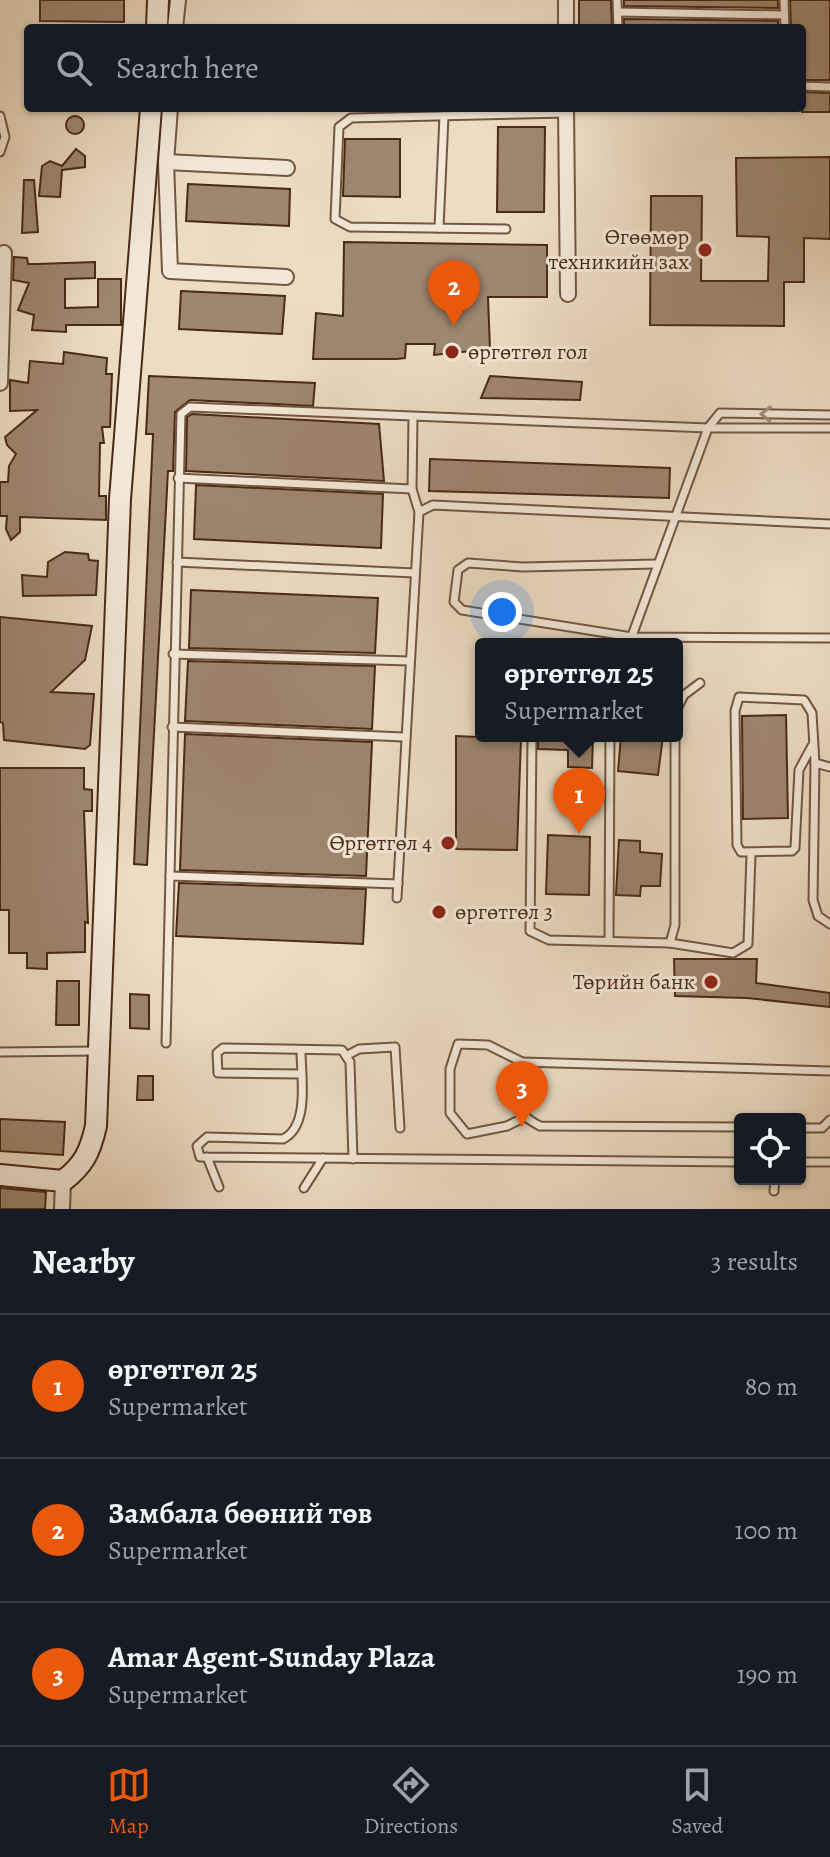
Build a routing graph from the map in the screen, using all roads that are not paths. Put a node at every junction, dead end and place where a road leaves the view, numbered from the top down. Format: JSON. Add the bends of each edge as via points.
{"nodes":[{"id":1,"x":158,"y":0,"type":"edge"},
{"id":2,"x":178,"y":0,"type":"edge"},
{"id":3,"x":566,"y":0,"type":"edge"},
{"id":4,"x":617,"y":0,"type":"edge"},
{"id":5,"x":784,"y":0,"type":"edge"},
{"id":6,"x":618,"y":12,"type":"junction"},
{"id":7,"x":784,"y":15,"type":"junction"},
{"id":8,"x":157,"y":24,"type":"edge"},
{"id":9,"x":175,"y":24,"type":"edge"},
{"id":10,"x":566,"y":24,"type":"edge"},
{"id":11,"x":618,"y":24,"type":"edge"},
{"id":12,"x":785,"y":24,"type":"edge"},
{"id":13,"x":806,"y":86,"type":"edge"},
{"id":14,"x":830,"y":87,"type":"edge"},
{"id":15,"x":151,"y":112,"type":"edge"},
{"id":16,"x":170,"y":112,"type":"edge"},
{"id":17,"x":542,"y":112,"type":"edge"},
{"id":18,"x":566,"y":112,"type":"edge"},
{"id":19,"x":0,"y":116,"type":"edge"},
{"id":20,"x":444,"y":116,"type":"junction"},
{"id":21,"x":0,"y":152,"type":"edge"},
{"id":22,"x":166,"y":162,"type":"junction"},
{"id":23,"x":287,"y":168,"type":"dead end"},
{"id":24,"x":439,"y":228,"type":"junction"},
{"id":25,"x":506,"y":229,"type":"dead end"},
{"id":26,"x":4,"y":253,"type":"dead end"},
{"id":27,"x":286,"y":277,"type":"dead end"},
{"id":28,"x":568,"y":294,"type":"dead end"},
{"id":29,"x":0,"y":383,"type":"edge"},
{"id":30,"x":830,"y":415,"type":"edge"},
{"id":31,"x":413,"y":417,"type":"junction"},
{"id":32,"x":708,"y":428,"type":"junction"},
{"id":33,"x":830,"y":428,"type":"edge"},
{"id":34,"x":178,"y":478,"type":"junction"},
{"id":35,"x":412,"y":489,"type":"junction"},
{"id":36,"x":419,"y":512,"type":"junction"},
{"id":37,"x":675,"y":516,"type":"junction"},
{"id":38,"x":830,"y":524,"type":"edge"},
{"id":39,"x":177,"y":562,"type":"junction"},
{"id":40,"x":656,"y":564,"type":"junction"},
{"id":41,"x":415,"y":573,"type":"junction"},
{"id":42,"x":619,"y":638,"type":"edge"},
{"id":43,"x":631,"y":638,"type":"edge"},
{"id":44,"x":830,"y":638,"type":"edge"},
{"id":45,"x":683,"y":639,"type":"edge"},
{"id":46,"x":173,"y":654,"type":"junction"},
{"id":47,"x":410,"y":661,"type":"junction"},
{"id":48,"x":700,"y":683,"type":"dead end"},
{"id":49,"x":683,"y":697,"type":"edge"},
{"id":50,"x":172,"y":727,"type":"junction"},
{"id":51,"x":404,"y":737,"type":"junction"},
{"id":52,"x":532,"y":742,"type":"edge"},
{"id":53,"x":610,"y":742,"type":"edge"},
{"id":54,"x":675,"y":742,"type":"edge"},
{"id":55,"x":812,"y":746,"type":"junction"},
{"id":56,"x":815,"y":763,"type":"junction"},
{"id":57,"x":830,"y":767,"type":"edge"},
{"id":58,"x":751,"y":854,"type":"junction"},
{"id":59,"x":170,"y":876,"type":"junction"},
{"id":60,"x":398,"y":884,"type":"junction"},
{"id":61,"x":397,"y":898,"type":"dead end"},
{"id":62,"x":830,"y":924,"type":"edge"},
{"id":63,"x":609,"y":940,"type":"junction"},
{"id":64,"x":670,"y":943,"type":"junction"},
{"id":65,"x":166,"y":1043,"type":"dead end"},
{"id":66,"x":99,"y":1051,"type":"junction"},
{"id":67,"x":301,"y":1051,"type":"junction"},
{"id":68,"x":0,"y":1052,"type":"edge"},
{"id":69,"x":346,"y":1056,"type":"junction"},
{"id":70,"x":522,"y":1062,"type":"junction"},
{"id":71,"x":830,"y":1071,"type":"edge"},
{"id":72,"x":301,"y":1074,"type":"junction"},
{"id":73,"x":523,"y":1118,"type":"junction"},
{"id":74,"x":830,"y":1120,"type":"edge"},
{"id":75,"x":734,"y":1127,"type":"edge"},
{"id":76,"x":400,"y":1128,"type":"dead end"},
{"id":77,"x":806,"y":1128,"type":"edge"},
{"id":78,"x":207,"y":1157,"type":"junction"},
{"id":79,"x":323,"y":1158,"type":"junction"},
{"id":80,"x":353,"y":1159,"type":"junction"},
{"id":81,"x":734,"y":1162,"type":"edge"},
{"id":82,"x":806,"y":1162,"type":"edge"},
{"id":83,"x":830,"y":1162,"type":"edge"},
{"id":84,"x":0,"y":1175,"type":"edge"},
{"id":85,"x":63,"y":1181,"type":"junction"},
{"id":86,"x":774,"y":1185,"type":"edge"},
{"id":87,"x":219,"y":1187,"type":"dead end"},
{"id":88,"x":304,"y":1188,"type":"dead end"},
{"id":89,"x":774,"y":1191,"type":"dead end"},
{"id":90,"x":62,"y":1209,"type":"edge"}],
"edges":[{"from":1,"to":8,"type":"street"},
{"from":2,"to":9,"type":"street"},
{"from":3,"to":10,"type":"street"},
{"from":4,"to":6,"type":"lane"},
{"from":5,"to":7,"type":"lane"},
{"from":6,"to":7,"type":"lane"},
{"from":6,"to":11,"type":"lane"},
{"from":7,"to":12,"type":"lane"},
{"from":13,"to":14,"type":"lane"},
{"from":15,"to":66,"type":"street","via":[[120,499]]},
{"from":16,"to":22,"type":"street"},
{"from":17,"to":20,"type":"lane"},
{"from":18,"to":28,"type":"street"},
{"from":19,"to":21,"type":"lane","via":[[5,137]]},
{"from":20,"to":24,"type":"lane"},
{"from":20,"to":24,"type":"lane","via":[[351,118],[339,127],[336,188],[335,219],[350,227]]},
{"from":22,"to":23,"type":"street"},
{"from":22,"to":27,"type":"street","via":[[170,271]]},
{"from":24,"to":25,"type":"lane"},
{"from":26,"to":29,"type":"street"},
{"from":30,"to":32,"type":"lane","one_way":true,"via":[[720,413]]},
{"from":31,"to":32,"type":"lane"},
{"from":31,"to":34,"type":"lane","via":[[190,407],[180,420]]},
{"from":31,"to":35,"type":"lane"},
{"from":32,"to":33,"type":"lane"},
{"from":32,"to":37,"type":"lane"},
{"from":34,"to":35,"type":"lane"},
{"from":34,"to":39,"type":"lane"},
{"from":35,"to":36,"type":"lane"},
{"from":36,"to":37,"type":"lane","via":[[433,505]]},
{"from":36,"to":41,"type":"lane"},
{"from":37,"to":38,"type":"lane"},
{"from":37,"to":40,"type":"lane"},
{"from":39,"to":41,"type":"lane"},
{"from":39,"to":46,"type":"lane"},
{"from":40,"to":42,"type":"lane","via":[[468,563],[458,570],[454,602],[462,610]]},
{"from":40,"to":43,"type":"lane"},
{"from":41,"to":47,"type":"lane"},
{"from":44,"to":45,"type":"lane"},
{"from":46,"to":47,"type":"lane"},
{"from":46,"to":50,"type":"lane"},
{"from":47,"to":51,"type":"lane"},
{"from":48,"to":49,"type":"lane"},
{"from":50,"to":51,"type":"lane"},
{"from":50,"to":59,"type":"lane"},
{"from":51,"to":60,"type":"lane"},
{"from":52,"to":63,"type":"lane","via":[[530,931],[549,940]]},
{"from":53,"to":63,"type":"lane"},
{"from":54,"to":64,"type":"lane","via":[[675,925]]},
{"from":55,"to":56,"type":"lane"},
{"from":55,"to":58,"type":"lane","via":[[799,770],[795,848]]},
{"from":55,"to":58,"type":"lane","via":[[812,713],[804,700],[739,697],[737,845]]},
{"from":56,"to":57,"type":"lane"},
{"from":56,"to":62,"type":"lane","via":[[813,900],[818,916]]},
{"from":58,"to":64,"type":"lane","via":[[748,944],[733,953]]},
{"from":59,"to":60,"type":"lane"},
{"from":59,"to":65,"type":"lane"},
{"from":60,"to":61,"type":"lane"},
{"from":63,"to":64,"type":"lane"},
{"from":66,"to":68,"type":"lane"},
{"from":66,"to":85,"type":"street","via":[[90,1151],[81,1167]]},
{"from":67,"to":69,"type":"lane","via":[[342,1050]]},
{"from":67,"to":72,"type":"lane"},
{"from":67,"to":72,"type":"lane","via":[[223,1048],[215,1067],[218,1073]]},
{"from":69,"to":76,"type":"lane","via":[[359,1049],[395,1047]]},
{"from":69,"to":80,"type":"lane"},
{"from":70,"to":71,"type":"lane"},
{"from":70,"to":73,"type":"lane","via":[[510,1081]]},
{"from":70,"to":73,"type":"lane","via":[[488,1045],[458,1044],[450,1069],[450,1113],[467,1134]]},
{"from":72,"to":78,"type":"lane","via":[[299,1122],[290,1135],[207,1137],[196,1153]]},
{"from":73,"to":75,"type":"lane","via":[[540,1126]]},
{"from":74,"to":77,"type":"lane","via":[[822,1128]]},
{"from":78,"to":79,"type":"lane"},
{"from":78,"to":87,"type":"lane"},
{"from":79,"to":80,"type":"lane"},
{"from":79,"to":88,"type":"lane"},
{"from":80,"to":81,"type":"lane"},
{"from":82,"to":83,"type":"lane"},
{"from":84,"to":85,"type":"street"},
{"from":85,"to":90,"type":"street"},
{"from":86,"to":89,"type":"lane"}]}
